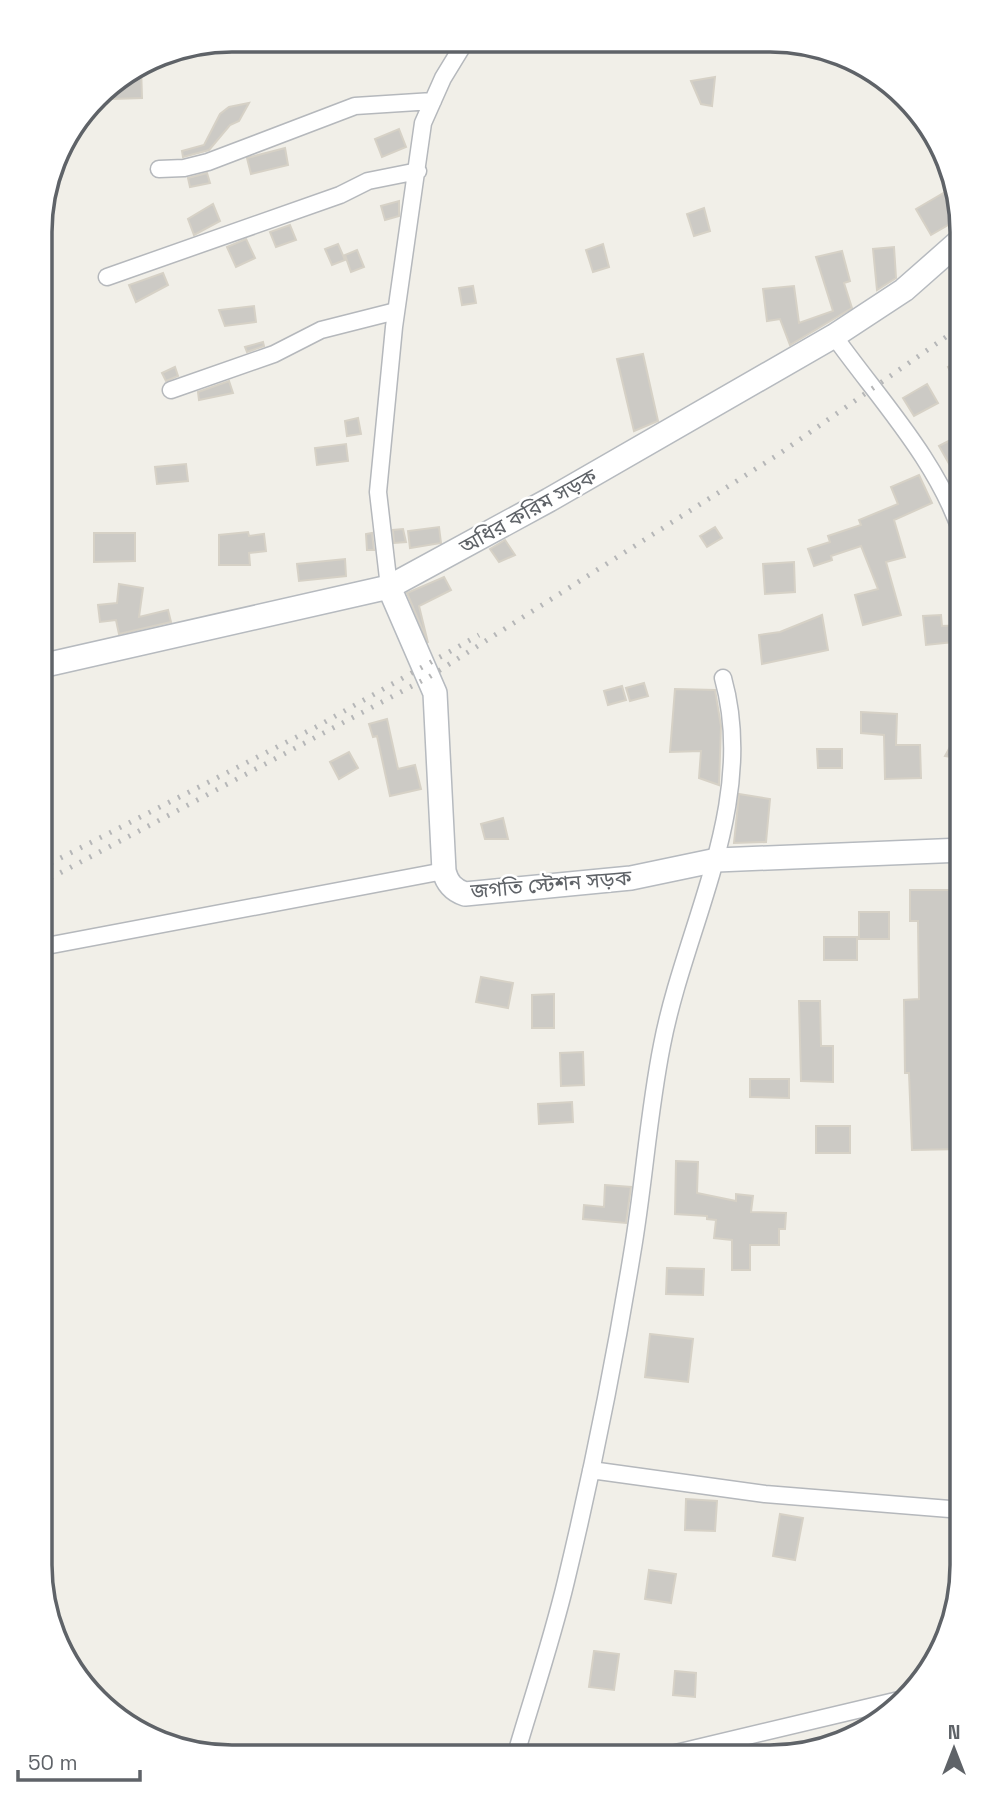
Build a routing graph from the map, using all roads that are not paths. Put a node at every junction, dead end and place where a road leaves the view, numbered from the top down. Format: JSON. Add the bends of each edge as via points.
{"nodes":[{"id":1,"x":460,"y":52,"type":"edge"},
{"id":2,"x":433,"y":101,"type":"junction"},
{"id":3,"x":159,"y":169,"type":"dead end"},
{"id":4,"x":418,"y":171,"type":"junction"},
{"id":5,"x":950,"y":249,"type":"edge"},
{"id":6,"x":107,"y":277,"type":"dead end"},
{"id":7,"x":396,"y":311,"type":"junction"},
{"id":8,"x":834,"y":336,"type":"junction"},
{"id":9,"x":171,"y":390,"type":"dead end"},
{"id":10,"x":950,"y":495,"type":"edge"},
{"id":11,"x":389,"y":587,"type":"junction"},
{"id":12,"x":52,"y":664,"type":"edge"},
{"id":13,"x":723,"y":678,"type":"dead end"},
{"id":14,"x":950,"y":850,"type":"edge"},
{"id":15,"x":716,"y":860,"type":"junction"},
{"id":16,"x":444,"y":871,"type":"junction"},
{"id":17,"x":52,"y":945,"type":"edge"},
{"id":18,"x":591,"y":1470,"type":"junction"},
{"id":19,"x":950,"y":1509,"type":"edge"},
{"id":20,"x":886,"y":1703,"type":"edge"},
{"id":21,"x":519,"y":1745,"type":"edge"},
{"id":22,"x":710,"y":1745,"type":"edge"}],
"edges":[{"from":1,"to":2,"type":"street"},
{"from":2,"to":3,"type":"street","via":[[355,106],[208,162]]},
{"from":2,"to":4,"type":"street","via":[[423,123]]},
{"from":4,"to":6,"type":"street","via":[[368,181]]},
{"from":4,"to":7,"type":"street"},
{"from":5,"to":8,"type":"main road","name":"অধির করিম সড়ক","via":[[904,290]]},
{"from":7,"to":9,"type":"street","via":[[321,330],[274,354]]},
{"from":7,"to":11,"type":"street","via":[[378,492]]},
{"from":8,"to":10,"type":"street"},
{"from":8,"to":11,"type":"main road","name":"অধির করিম সড়ক"},
{"from":11,"to":12,"type":"main road","name":"অধির করিম সড়ক"},
{"from":11,"to":16,"type":"main road","name":"জগতি স্টেশন সড়ক","via":[[435,693]]},
{"from":13,"to":15,"type":"street","via":[[732,709],[733,757]]},
{"from":14,"to":15,"type":"main road","name":"জগতি স্টেশন সড়ক"},
{"from":15,"to":16,"type":"main road","name":"জগতি স্টেশন সড়ক","via":[[631,878],[465,894],[451,886]]},
{"from":15,"to":18,"type":"street","via":[[662,1043],[633,1252]]},
{"from":16,"to":17,"type":"street"},
{"from":18,"to":19,"type":"street","via":[[765,1494]]},
{"from":18,"to":21,"type":"street","via":[[566,1584]]},
{"from":20,"to":22,"type":"street"}]}
